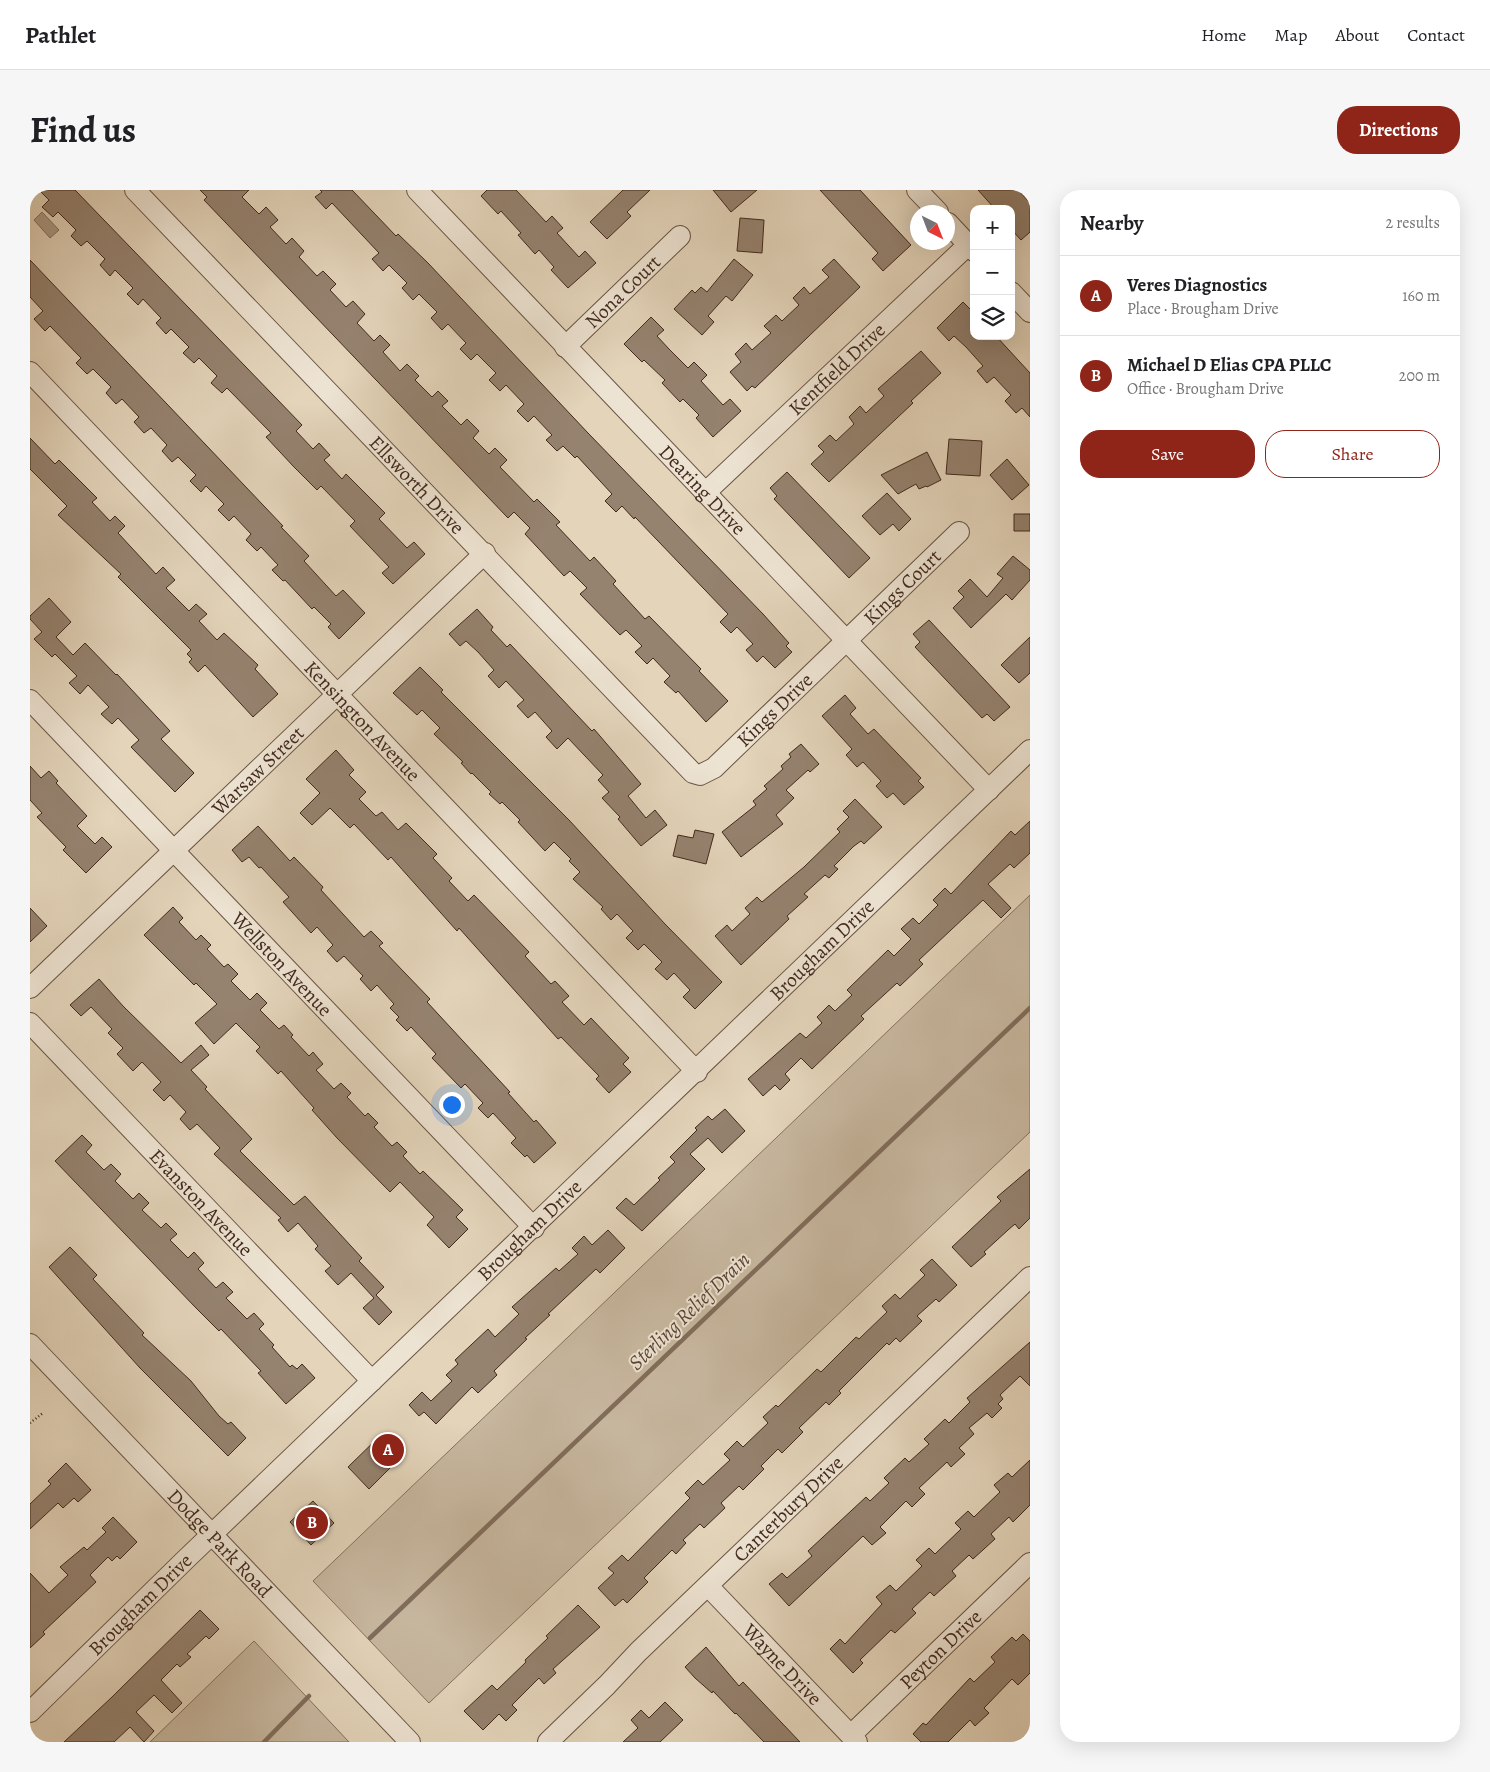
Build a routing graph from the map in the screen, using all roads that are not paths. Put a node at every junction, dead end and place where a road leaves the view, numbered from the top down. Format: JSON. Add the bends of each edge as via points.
{"nodes":[{"id":1,"x":136,"y":190,"type":"edge"},
{"id":2,"x":918,"y":190,"type":"edge"},
{"id":3,"x":426,"y":193,"type":"edge"},
{"id":4,"x":932,"y":205,"type":"edge"},
{"id":5,"x":955,"y":230,"type":"edge"},
{"id":6,"x":680,"y":236,"type":"dead end"},
{"id":7,"x":970,"y":247,"type":"edge"},
{"id":8,"x":970,"y":249,"type":"edge"},
{"id":9,"x":1014,"y":295,"type":"edge"},
{"id":10,"x":1030,"y":312,"type":"edge"},
{"id":11,"x":565,"y":347,"type":"junction"},
{"id":12,"x":30,"y":372,"type":"edge"},
{"id":13,"x":705,"y":493,"type":"junction"},
{"id":14,"x":960,"y":532,"type":"dead end"},
{"id":15,"x":485,"y":553,"type":"junction"},
{"id":16,"x":845,"y":640,"type":"junction"},
{"id":17,"x":337,"y":694,"type":"junction"},
{"id":18,"x":30,"y":700,"type":"edge"},
{"id":19,"x":1030,"y":750,"type":"edge"},
{"id":20,"x":700,"y":775,"type":"joint"},
{"id":21,"x":988,"y":790,"type":"junction"},
{"id":22,"x":174,"y":851,"type":"junction"},
{"id":23,"x":30,"y":988,"type":"edge"},
{"id":24,"x":30,"y":1023,"type":"edge"},
{"id":25,"x":696,"y":1072,"type":"junction"},
{"id":26,"x":534,"y":1228,"type":"junction"},
{"id":27,"x":1030,"y":1277,"type":"edge"},
{"id":28,"x":30,"y":1344,"type":"edge"},
{"id":29,"x":372,"y":1381,"type":"junction"},
{"id":30,"x":212,"y":1534,"type":"junction"},
{"id":31,"x":1030,"y":1563,"type":"edge"},
{"id":32,"x":708,"y":1586,"type":"junction"},
{"id":33,"x":30,"y":1712,"type":"edge"},
{"id":34,"x":854,"y":1739,"type":"edge"},
{"id":35,"x":410,"y":1742,"type":"edge"},
{"id":36,"x":548,"y":1742,"type":"edge"}],
"edges":[{"from":1,"to":15,"type":"street","name":"Ellsworth Drive"},
{"from":2,"to":4,"type":"street"},
{"from":3,"to":11,"type":"street","name":"Dearing Drive"},
{"from":5,"to":7,"type":"street"},
{"from":6,"to":11,"type":"street","name":"Nona Court"},
{"from":8,"to":13,"type":"street","name":"Kentfield Drive"},
{"from":9,"to":10,"type":"street"},
{"from":11,"to":13,"type":"street","name":"Dearing Drive"},
{"from":12,"to":17,"type":"street","name":"Kensington Avenue"},
{"from":13,"to":16,"type":"street","name":"Dearing Drive"},
{"from":14,"to":16,"type":"street","name":"Kings Court"},
{"from":15,"to":17,"type":"street","name":"Warsaw Street"},
{"from":15,"to":20,"type":"street","name":"Ellsworth Drive","via":[[687,767]]},
{"from":16,"to":20,"type":"street","name":"Kings Drive","via":[[714,768]]},
{"from":16,"to":21,"type":"street","name":"Dearing Drive"},
{"from":17,"to":22,"type":"street","name":"Warsaw Street"},
{"from":17,"to":25,"type":"street","name":"Kensington Avenue"},
{"from":18,"to":22,"type":"street","name":"Wellston Avenue"},
{"from":19,"to":21,"type":"street","name":"Brougham Drive"},
{"from":21,"to":25,"type":"street","name":"Brougham Drive"},
{"from":22,"to":23,"type":"street","name":"Warsaw Street"},
{"from":22,"to":26,"type":"street","name":"Wellston Avenue"},
{"from":24,"to":29,"type":"street","name":"Evanston Avenue"},
{"from":25,"to":26,"type":"street","name":"Brougham Drive"},
{"from":26,"to":29,"type":"street","name":"Brougham Drive"},
{"from":27,"to":32,"type":"street","name":"Canterbury Drive"},
{"from":28,"to":30,"type":"street","name":"Dodge Park Road"},
{"from":29,"to":30,"type":"street","name":"Brougham Drive"},
{"from":30,"to":33,"type":"street","name":"Brougham Drive"},
{"from":30,"to":35,"type":"street","name":"Dodge Park Road"},
{"from":31,"to":34,"type":"street","name":"Peyton Drive"},
{"from":32,"to":34,"type":"street","name":"Wayne Drive"},
{"from":32,"to":36,"type":"street","name":"Canterbury Drive"}]}
